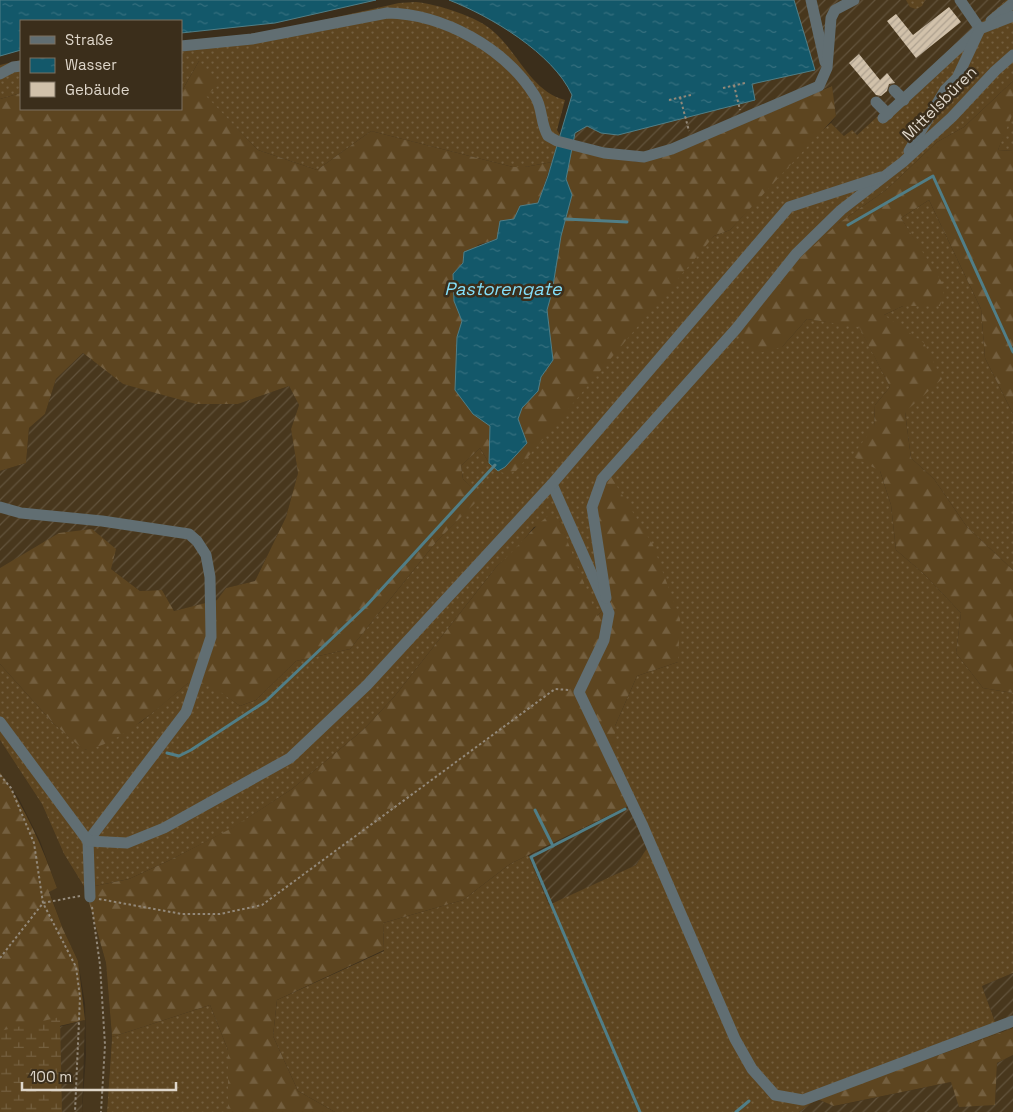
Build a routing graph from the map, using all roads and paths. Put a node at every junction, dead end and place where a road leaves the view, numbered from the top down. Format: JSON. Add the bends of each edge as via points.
{"nodes":[{"id":1,"x":811,"y":0,"type":"edge"},
{"id":2,"x":854,"y":0,"type":"edge"},
{"id":3,"x":960,"y":0,"type":"edge"},
{"id":4,"x":1013,"y":3,"type":"edge"},
{"id":5,"x":1013,"y":16,"type":"edge"},
{"id":6,"x":980,"y":29,"type":"junction"},
{"id":7,"x":182,"y":46,"type":"edge"},
{"id":8,"x":1013,"y":55,"type":"edge"},
{"id":9,"x":20,"y":66,"type":"edge"},
{"id":10,"x":827,"y":68,"type":"junction"},
{"id":11,"x":0,"y":74,"type":"edge"},
{"id":12,"x":745,"y":83,"type":"dead end"},
{"id":13,"x":734,"y":86,"type":"junction"},
{"id":14,"x":724,"y":88,"type":"dead end"},
{"id":15,"x":894,"y":90,"type":"dead end"},
{"id":16,"x":691,"y":95,"type":"dead end"},
{"id":17,"x":680,"y":97,"type":"junction"},
{"id":18,"x":669,"y":100,"type":"dead end"},
{"id":19,"x":904,"y":100,"type":"junction"},
{"id":20,"x":876,"y":102,"type":"dead end"},
{"id":21,"x":740,"y":107,"type":"dead end"},
{"id":22,"x":686,"y":120,"type":"dead end"},
{"id":23,"x":902,"y":162,"type":"junction"},
{"id":24,"x":884,"y":175,"type":"junction"},
{"id":25,"x":552,"y":484,"type":"junction"},
{"id":26,"x":0,"y":507,"type":"edge"},
{"id":27,"x":609,"y":613,"type":"junction"},
{"id":28,"x":579,"y":692,"type":"junction"},
{"id":29,"x":0,"y":722,"type":"edge"},
{"id":30,"x":0,"y":775,"type":"edge"},
{"id":31,"x":88,"y":841,"type":"junction"},
{"id":32,"x":90,"y":897,"type":"junction"},
{"id":33,"x":43,"y":903,"type":"junction"},
{"id":34,"x":0,"y":958,"type":"edge"},
{"id":35,"x":1013,"y":1021,"type":"edge"},
{"id":36,"x":75,"y":1112,"type":"edge"},
{"id":37,"x":101,"y":1112,"type":"edge"}],
"edges":[{"from":1,"to":10,"type":"street"},
{"from":2,"to":10,"type":"street","via":[[835,10],[831,18]]},
{"from":3,"to":6,"type":"street"},
{"from":4,"to":6,"type":"street"},
{"from":5,"to":6,"type":"street"},
{"from":6,"to":19,"type":"street"},
{"from":6,"to":23,"type":"street","via":[[957,78],[945,90]]},
{"from":7,"to":10,"type":"street","via":[[252,39],[387,13],[405,13],[425,18],[490,48],[507,62],[535,96],[548,136],[557,141],[632,157],[659,154],[819,86]]},
{"from":8,"to":23,"type":"street","name":"Mittelsbüren"},
{"from":9,"to":11,"type":"street"},
{"from":12,"to":13,"type":"path"},
{"from":13,"to":14,"type":"path"},
{"from":13,"to":21,"type":"path"},
{"from":15,"to":19,"type":"street"},
{"from":16,"to":17,"type":"path"},
{"from":17,"to":18,"type":"path"},
{"from":17,"to":22,"type":"path"},
{"from":19,"to":20,"type":"street","via":[[885,116]]},
{"from":23,"to":24,"type":"street","name":"Mittelsbüren"},
{"from":24,"to":25,"type":"street","via":[[789,206]]},
{"from":24,"to":27,"type":"street","name":"Mittelsbüren","via":[[796,254],[729,336],[602,479],[592,508]]},
{"from":25,"to":27,"type":"street"},
{"from":25,"to":31,"type":"street","via":[[367,685],[290,758],[164,828],[127,842]]},
{"from":26,"to":31,"type":"street","via":[[21,513],[189,534],[198,541],[206,555],[210,577],[211,637],[186,712]]},
{"from":27,"to":28,"type":"street","via":[[604,640]]},
{"from":28,"to":32,"type":"path","via":[[555,689],[262,905],[220,914],[182,914]]},
{"from":28,"to":35,"type":"street","via":[[642,824],[735,1039],[752,1070],[775,1095],[803,1100]]},
{"from":29,"to":31,"type":"street"},
{"from":30,"to":33,"type":"path","via":[[12,788],[34,843]]},
{"from":31,"to":32,"type":"street"},
{"from":32,"to":33,"type":"path","via":[[74,896]]},
{"from":32,"to":37,"type":"path","via":[[100,965],[105,1045]]},
{"from":33,"to":34,"type":"path"},
{"from":33,"to":36,"type":"path","via":[[76,967],[80,997]]}]}
